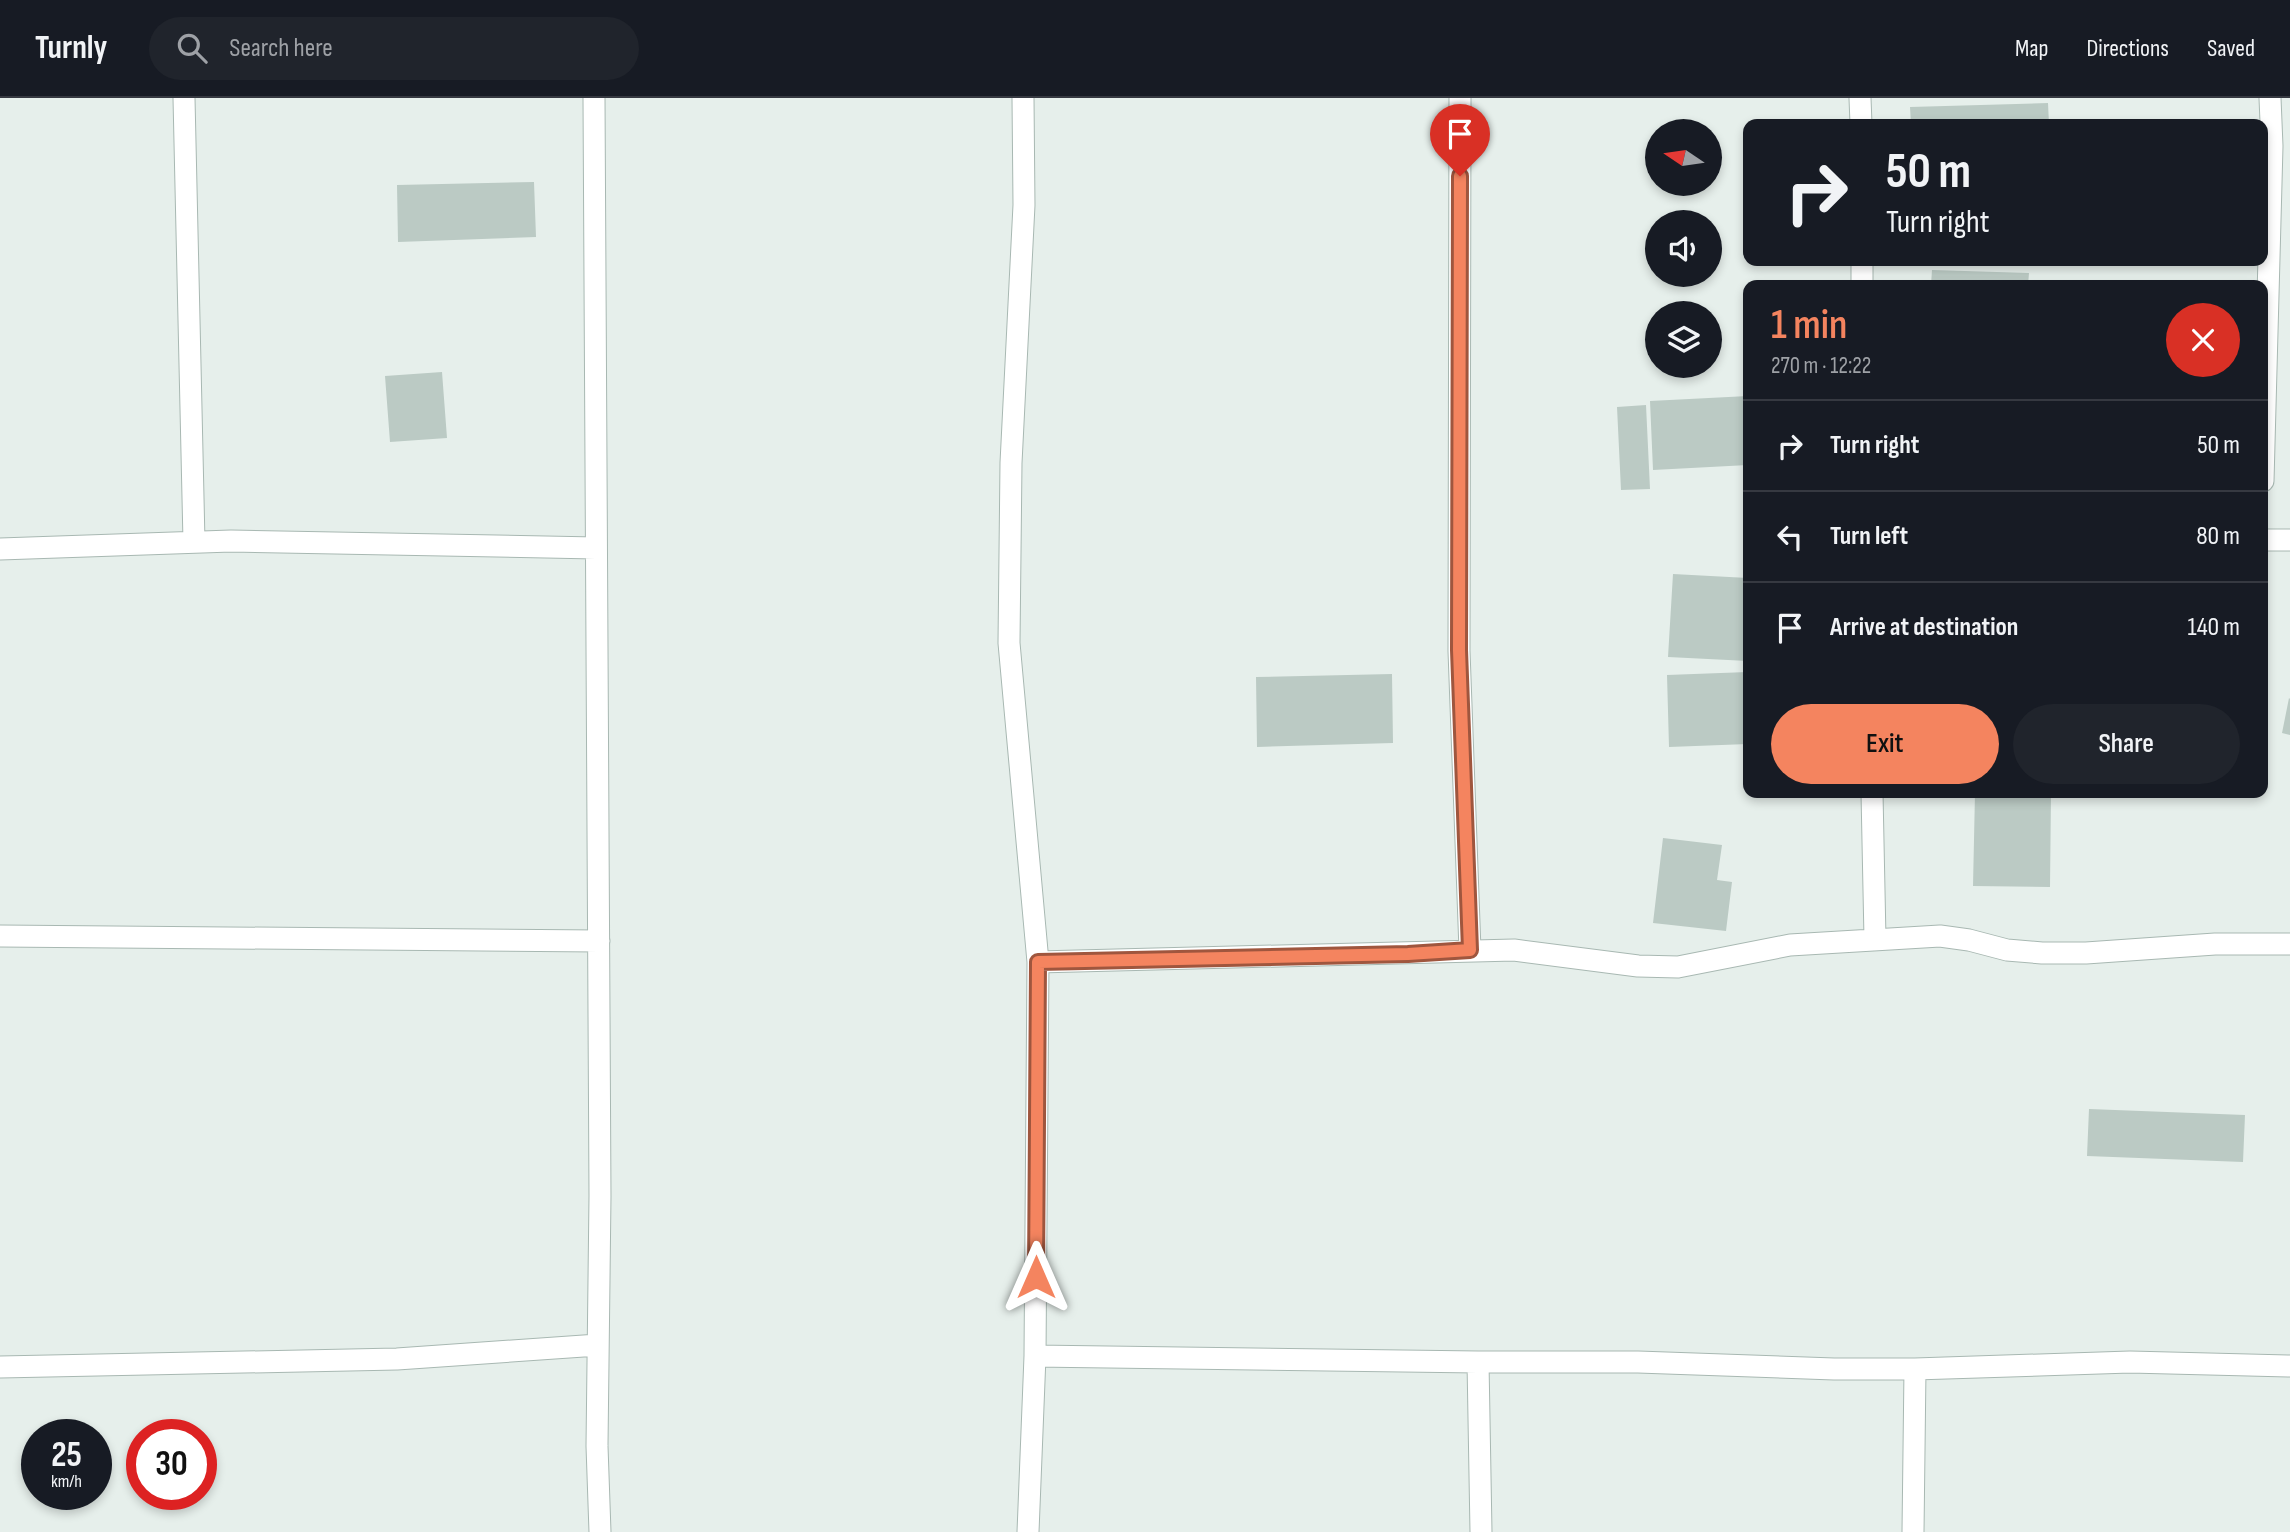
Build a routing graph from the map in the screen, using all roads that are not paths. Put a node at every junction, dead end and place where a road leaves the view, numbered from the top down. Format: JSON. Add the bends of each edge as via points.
{"nodes":[{"id":1,"x":184,"y":98,"type":"edge"},
{"id":2,"x":594,"y":98,"type":"edge"},
{"id":3,"x":1023,"y":98,"type":"edge"},
{"id":4,"x":1460,"y":98,"type":"edge"},
{"id":5,"x":1860,"y":98,"type":"edge"},
{"id":6,"x":2270,"y":98,"type":"edge"},
{"id":7,"x":1861,"y":119,"type":"edge"},
{"id":8,"x":2281,"y":146,"type":"edge"},
{"id":9,"x":2268,"y":388,"type":"edge"},
{"id":10,"x":2268,"y":540,"type":"edge"},
{"id":11,"x":2290,"y":540,"type":"edge"},
{"id":12,"x":194,"y":542,"type":"junction"},
{"id":13,"x":596,"y":548,"type":"junction"},
{"id":14,"x":0,"y":549,"type":"edge"},
{"id":15,"x":1872,"y":798,"type":"edge"},
{"id":16,"x":0,"y":936,"type":"edge"},
{"id":17,"x":1875,"y":939,"type":"junction"},
{"id":18,"x":599,"y":941,"type":"junction"},
{"id":19,"x":2290,"y":944,"type":"edge"},
{"id":20,"x":1470,"y":950,"type":"junction"},
{"id":21,"x":1038,"y":962,"type":"junction"},
{"id":22,"x":598,"y":1345,"type":"junction"},
{"id":23,"x":1035,"y":1356,"type":"junction"},
{"id":24,"x":1478,"y":1362,"type":"junction"},
{"id":25,"x":2290,"y":1366,"type":"edge"},
{"id":26,"x":0,"y":1367,"type":"edge"},
{"id":27,"x":1915,"y":1369,"type":"junction"},
{"id":28,"x":600,"y":1532,"type":"edge"},
{"id":29,"x":1028,"y":1532,"type":"edge"},
{"id":30,"x":1480,"y":1532,"type":"edge"},
{"id":31,"x":1913,"y":1532,"type":"edge"}],
"edges":[{"from":1,"to":12,"type":"street"},
{"from":2,"to":13,"type":"street"},
{"from":3,"to":21,"type":"street","via":[[1024,205],[1011,463],[1009,643]]},
{"from":4,"to":20,"type":"street","via":[[1459,650]]},
{"from":5,"to":7,"type":"street"},
{"from":6,"to":8,"type":"street"},
{"from":8,"to":9,"type":"street"},
{"from":10,"to":11,"type":"street"},
{"from":12,"to":13,"type":"street"},
{"from":12,"to":14,"type":"street"},
{"from":13,"to":18,"type":"street"},
{"from":15,"to":17,"type":"street"},
{"from":16,"to":18,"type":"street"},
{"from":17,"to":19,"type":"street","via":[[1940,936],[2042,953]]},
{"from":17,"to":20,"type":"street","via":[[1790,945],[1678,967],[1514,950]]},
{"from":18,"to":22,"type":"street"},
{"from":20,"to":21,"type":"street"},
{"from":21,"to":23,"type":"street"},
{"from":22,"to":26,"type":"street","via":[[397,1359]]},
{"from":22,"to":28,"type":"street"},
{"from":23,"to":24,"type":"street"},
{"from":23,"to":29,"type":"street"},
{"from":24,"to":27,"type":"street"},
{"from":24,"to":30,"type":"street"},
{"from":25,"to":27,"type":"street","via":[[2130,1362]]},
{"from":27,"to":31,"type":"street"}]}
